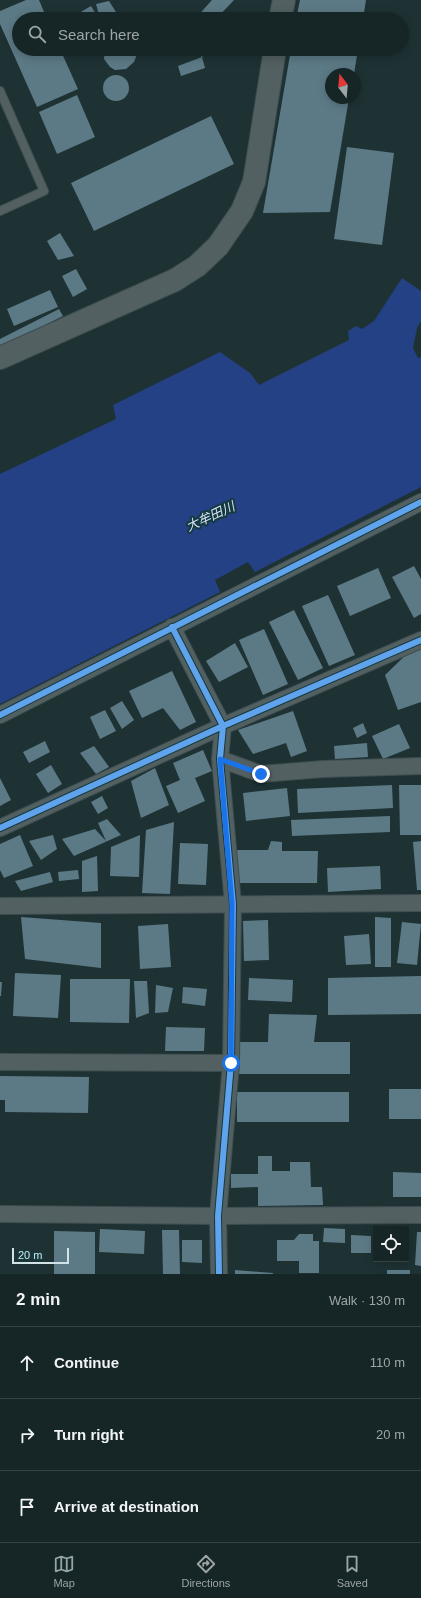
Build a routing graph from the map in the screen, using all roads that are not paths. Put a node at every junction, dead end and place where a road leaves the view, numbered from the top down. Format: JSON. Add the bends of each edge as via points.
{"nodes":[{"id":1,"x":284,"y":0,"type":"edge"},
{"id":2,"x":281,"y":12,"type":"edge"},
{"id":3,"x":274,"y":56,"type":"edge"},
{"id":4,"x":0,"y":91,"type":"edge"},
{"id":5,"x":0,"y":211,"type":"edge"},
{"id":6,"x":0,"y":358,"type":"edge"},
{"id":7,"x":421,"y":502,"type":"edge"},
{"id":8,"x":172,"y":627,"type":"junction"},
{"id":9,"x":421,"y":640,"type":"edge"},
{"id":10,"x":0,"y":715,"type":"edge"},
{"id":11,"x":223,"y":726,"type":"junction"},
{"id":12,"x":220,"y":759,"type":"junction"},
{"id":13,"x":421,"y":766,"type":"edge"},
{"id":14,"x":0,"y":828,"type":"edge"},
{"id":15,"x":421,"y":903,"type":"edge"},
{"id":16,"x":232,"y":904,"type":"junction"},
{"id":17,"x":0,"y":906,"type":"edge"},
{"id":18,"x":0,"y":1062,"type":"edge"},
{"id":19,"x":231,"y":1063,"type":"junction"},
{"id":20,"x":0,"y":1214,"type":"edge"},
{"id":21,"x":421,"y":1215,"type":"edge"},
{"id":22,"x":218,"y":1216,"type":"junction"},
{"id":23,"x":219,"y":1274,"type":"edge"}],
"edges":[{"from":1,"to":2,"type":"street"},
{"from":3,"to":6,"type":"street","via":[[254,182],[242,211],[218,246],[197,266],[175,280]]},
{"from":4,"to":5,"type":"lane","via":[[44,191]]},
{"from":7,"to":8,"type":"street"},
{"from":8,"to":10,"type":"street"},
{"from":8,"to":11,"type":"street"},
{"from":9,"to":11,"type":"street"},
{"from":11,"to":12,"type":"street"},
{"from":11,"to":14,"type":"street"},
{"from":12,"to":13,"type":"street","via":[[261,774]]},
{"from":12,"to":16,"type":"street"},
{"from":15,"to":16,"type":"street"},
{"from":16,"to":17,"type":"street"},
{"from":16,"to":19,"type":"street"},
{"from":18,"to":19,"type":"street"},
{"from":19,"to":22,"type":"street"},
{"from":20,"to":22,"type":"street"},
{"from":21,"to":22,"type":"street"},
{"from":22,"to":23,"type":"street"}]}
